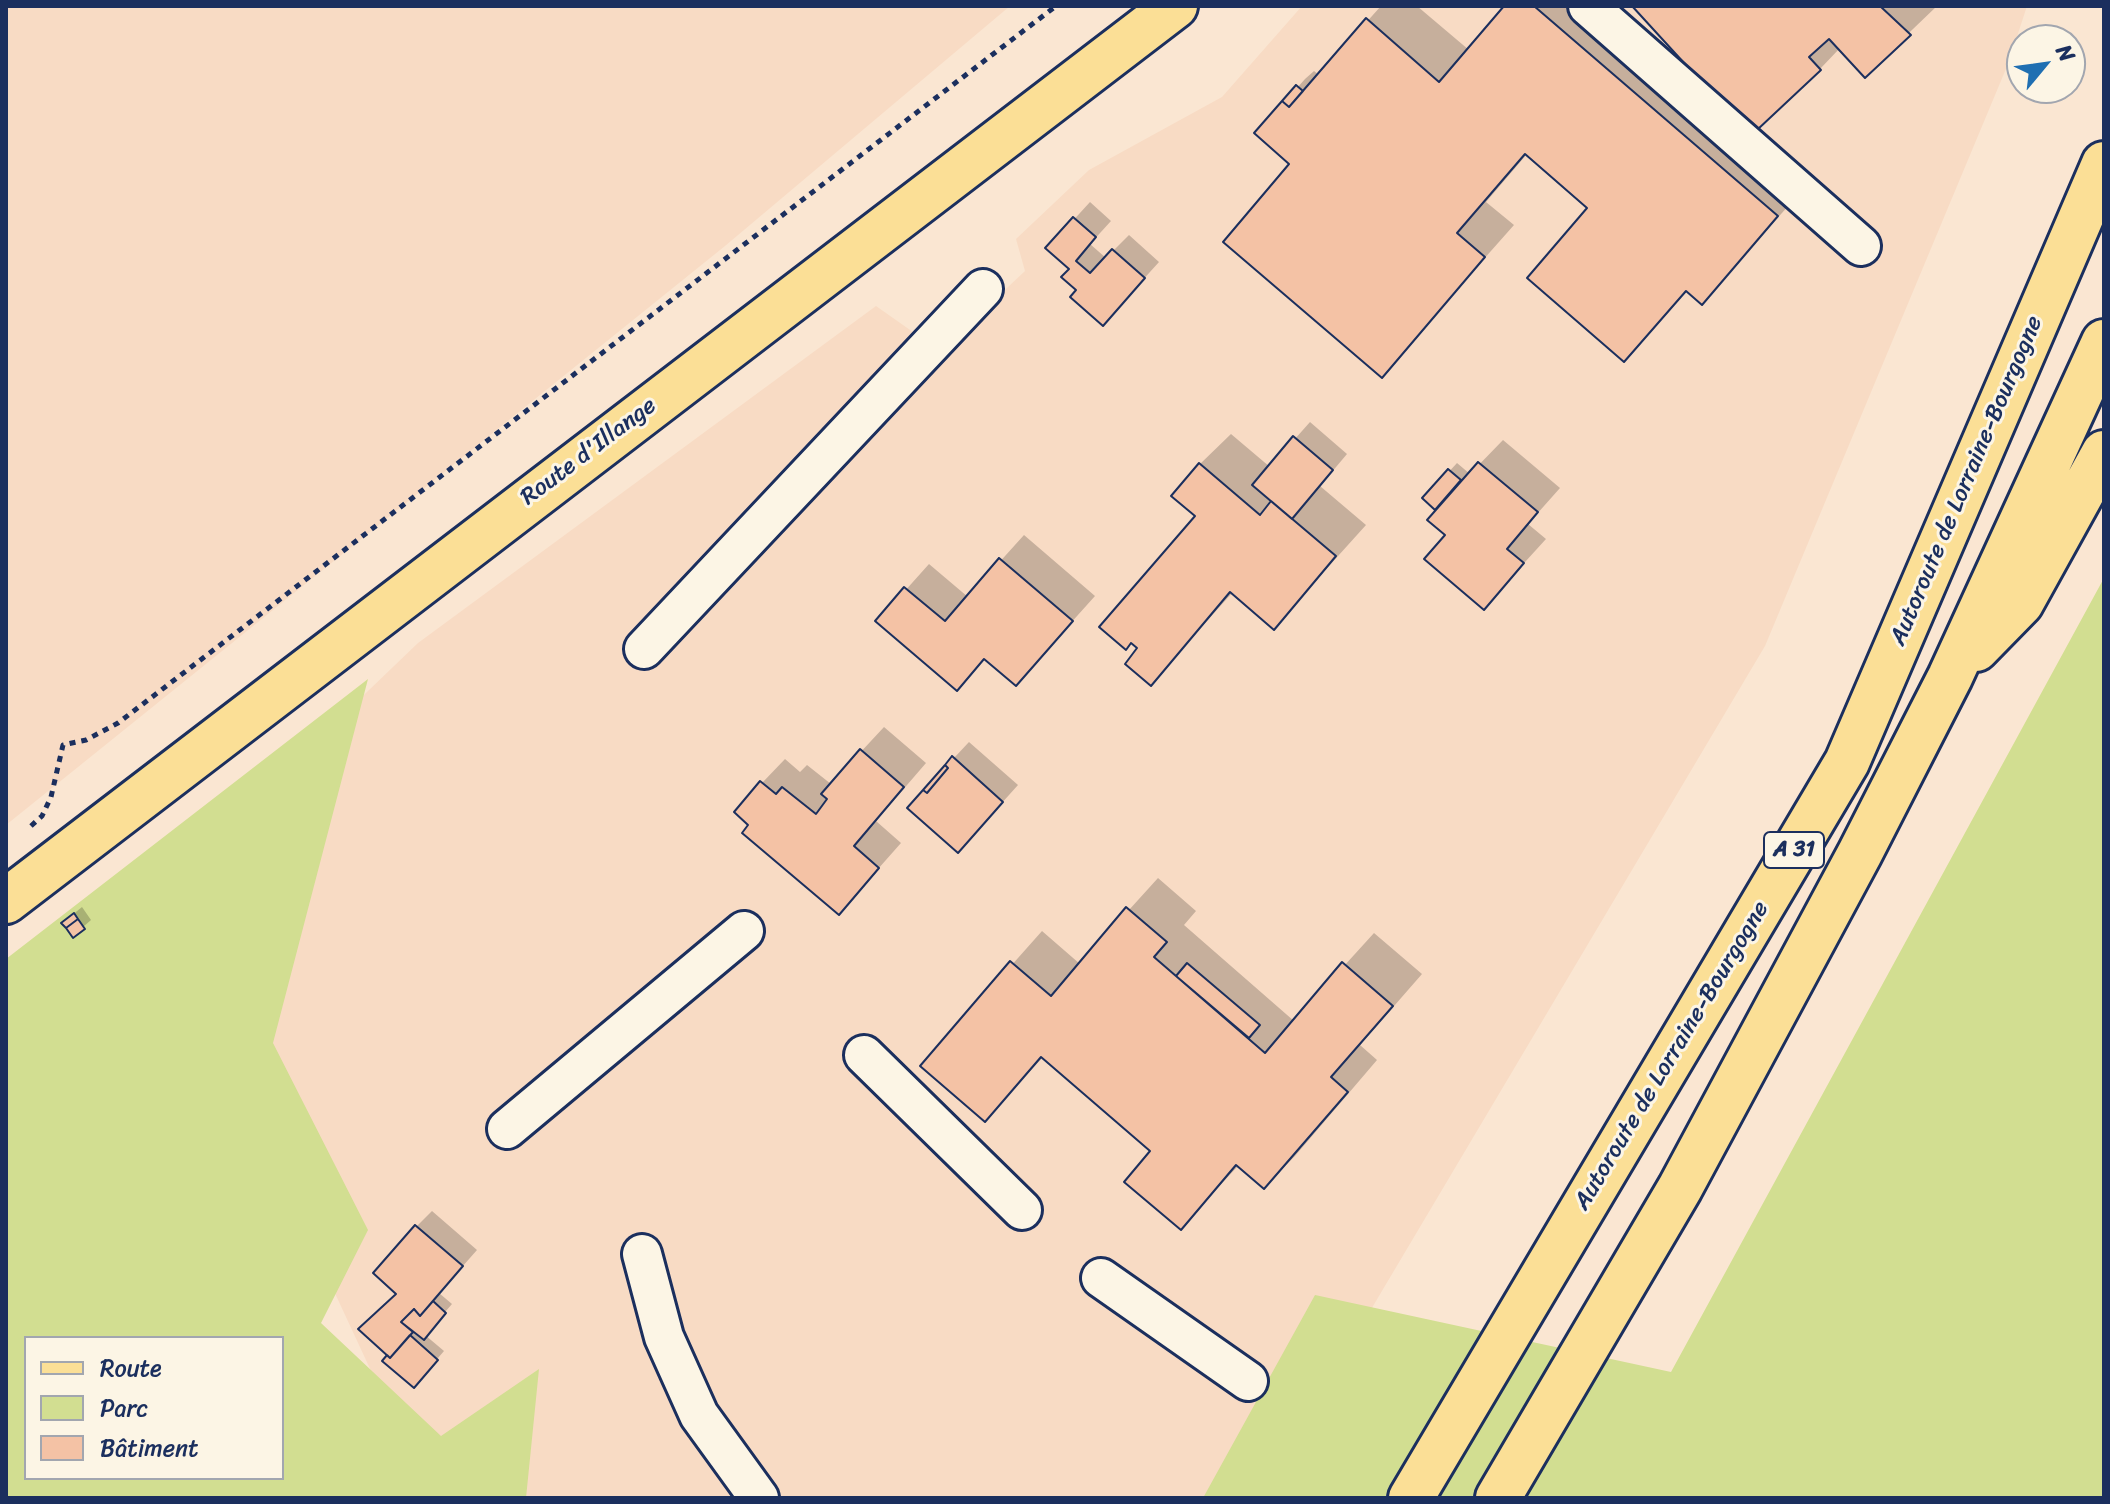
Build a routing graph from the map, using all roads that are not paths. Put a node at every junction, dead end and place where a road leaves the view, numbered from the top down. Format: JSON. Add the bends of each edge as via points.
{"nodes":[{"id":1,"x":1175,"y":6,"type":"edge"},
{"id":2,"x":1588,"y":6,"type":"edge"},
{"id":3,"x":2104,"y":164,"type":"edge"},
{"id":4,"x":1861,"y":246,"type":"dead end"},
{"id":5,"x":983,"y":289,"type":"dead end"},
{"id":6,"x":2104,"y":342,"type":"edge"},
{"id":7,"x":2104,"y":453,"type":"edge"},
{"id":8,"x":644,"y":649,"type":"dead end"},
{"id":9,"x":1950,"y":677,"type":"junction"},
{"id":10,"x":6,"y":901,"type":"edge"},
{"id":11,"x":744,"y":931,"type":"dead end"},
{"id":12,"x":864,"y":1055,"type":"dead end"},
{"id":13,"x":507,"y":1129,"type":"dead end"},
{"id":14,"x":1022,"y":1210,"type":"dead end"},
{"id":15,"x":642,"y":1254,"type":"dead end"},
{"id":16,"x":1101,"y":1278,"type":"dead end"},
{"id":17,"x":1248,"y":1381,"type":"dead end"},
{"id":18,"x":759,"y":1498,"type":"edge"},
{"id":19,"x":1411,"y":1498,"type":"edge"},
{"id":20,"x":1498,"y":1498,"type":"edge"}],
"edges":[{"from":1,"to":10,"type":"main road","name":"Route d'Illange"},
{"from":2,"to":4,"type":"lane"},
{"from":3,"to":19,"type":"main road","name":"Autoroute de Lorraine-Bourgogne","number":"A 31","via":[[1847,762]]},
{"from":5,"to":8,"type":"lane"},
{"from":6,"to":9,"type":"main road","number":"A 31"},
{"from":7,"to":9,"type":"main road","via":[[2021,603]]},
{"from":9,"to":20,"type":"main road","number":"A 31","via":[[1680,1188]]},
{"from":11,"to":13,"type":"lane"},
{"from":12,"to":14,"type":"lane"},
{"from":15,"to":18,"type":"lane","via":[[664,1337],[699,1415]]},
{"from":16,"to":17,"type":"lane"}]}
